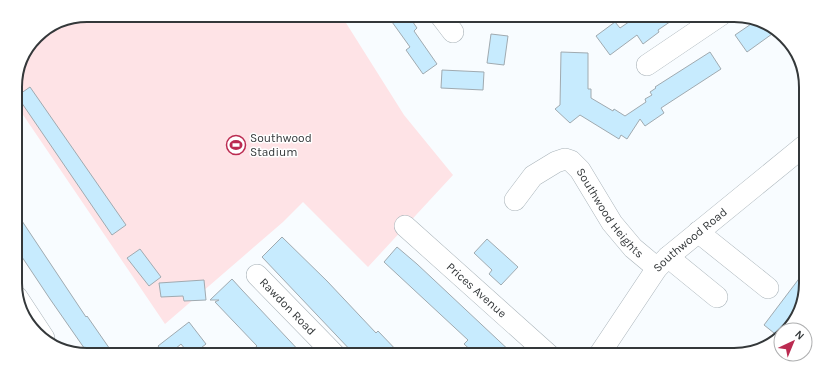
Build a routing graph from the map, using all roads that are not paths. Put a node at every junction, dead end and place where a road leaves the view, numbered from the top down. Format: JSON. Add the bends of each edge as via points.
{"nodes":[{"id":1,"x":445,"y":22,"type":"edge"},
{"id":2,"x":711,"y":22,"type":"edge"},
{"id":3,"x":453,"y":32,"type":"dead end"},
{"id":4,"x":647,"y":65,"type":"dead end"},
{"id":5,"x":799,"y":153,"type":"edge"},
{"id":6,"x":515,"y":200,"type":"dead end"},
{"id":7,"x":405,"y":226,"type":"dead end"},
{"id":8,"x":698,"y":232,"type":"junction"},
{"id":9,"x":662,"y":262,"type":"junction"},
{"id":10,"x":257,"y":275,"type":"dead end"},
{"id":11,"x":768,"y":288,"type":"dead end"},
{"id":12,"x":717,"y":297,"type":"dead end"},
{"id":13,"x":328,"y":348,"type":"edge"},
{"id":14,"x":541,"y":348,"type":"edge"},
{"id":15,"x":604,"y":348,"type":"edge"}],
"edges":[{"from":1,"to":3,"type":"street"},
{"from":2,"to":4,"type":"street"},
{"from":5,"to":8,"type":"street","name":"Southwood Road"},
{"from":6,"to":9,"type":"street","name":"Southwood Heights","via":[[533,176],[573,154],[571,161],[580,170],[612,223],[633,248]]},
{"from":7,"to":14,"type":"street","name":"Prices Avenue"},
{"from":8,"to":9,"type":"street","name":"Southwood Road"},
{"from":8,"to":11,"type":"street"},
{"from":9,"to":12,"type":"street","name":"Southwood Heights"},
{"from":9,"to":15,"type":"street","name":"Southwood Road"},
{"from":10,"to":13,"type":"street","name":"Rawdon Road"}]}
